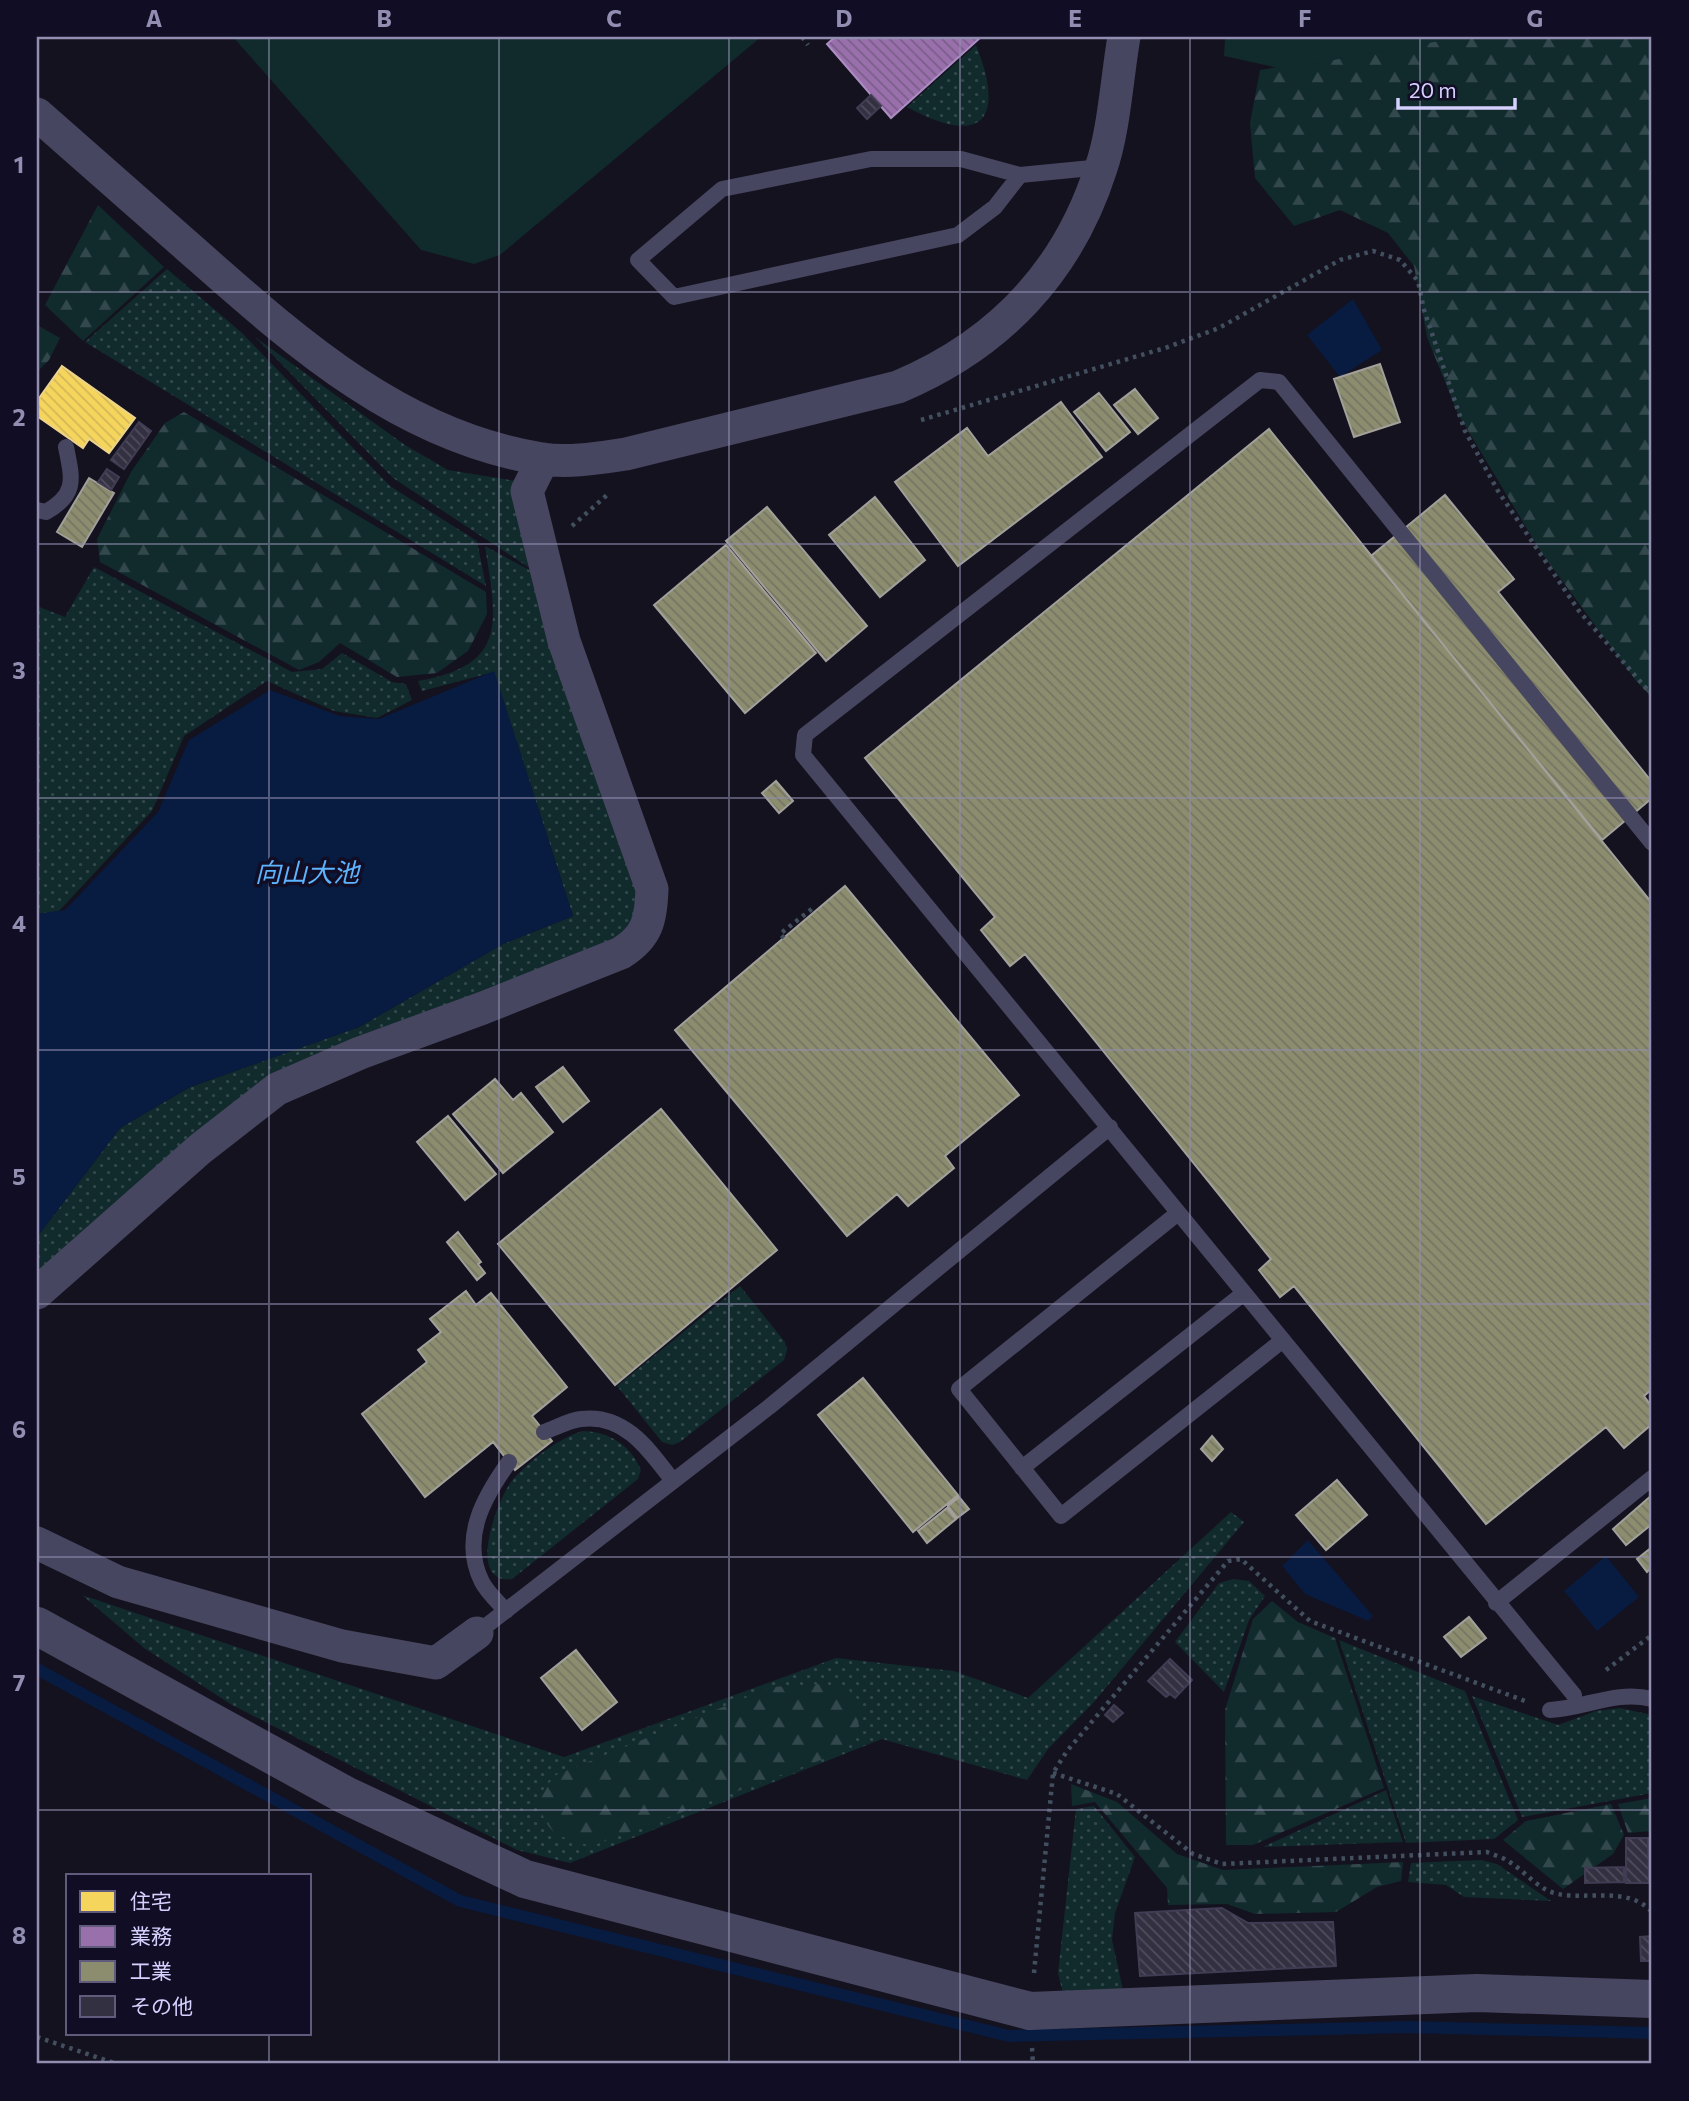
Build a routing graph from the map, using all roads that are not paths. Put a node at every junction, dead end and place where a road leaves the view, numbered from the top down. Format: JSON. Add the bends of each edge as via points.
{"nodes":[{"id":1,"x":1124,"y":37,"type":"edge"},
{"id":2,"x":37,"y":114,"type":"edge"},
{"id":3,"x":1102,"y":167,"type":"junction"},
{"id":4,"x":1020,"y":175,"type":"junction"},
{"id":5,"x":66,"y":447,"type":"dead end"},
{"id":6,"x":543,"y":459,"type":"junction"},
{"id":7,"x":37,"y":509,"type":"edge"},
{"id":8,"x":1652,"y":843,"type":"edge"},
{"id":9,"x":1110,"y":1127,"type":"junction"},
{"id":10,"x":1178,"y":1213,"type":"junction"},
{"id":11,"x":37,"y":1293,"type":"edge"},
{"id":12,"x":1244,"y":1293,"type":"junction"},
{"id":13,"x":1283,"y":1340,"type":"junction"},
{"id":14,"x":544,"y":1432,"type":"dead end"},
{"id":15,"x":509,"y":1462,"type":"dead end"},
{"id":16,"x":1022,"y":1468,"type":"junction"},
{"id":17,"x":1652,"y":1478,"type":"edge"},
{"id":18,"x":673,"y":1481,"type":"junction"},
{"id":19,"x":37,"y":1543,"type":"edge"},
{"id":20,"x":1496,"y":1603,"type":"junction"},
{"id":21,"x":506,"y":1611,"type":"junction"},
{"id":22,"x":37,"y":1626,"type":"edge"},
{"id":23,"x":477,"y":1633,"type":"joint"},
{"id":24,"x":1574,"y":1695,"type":"road end"},
{"id":25,"x":1652,"y":1699,"type":"edge"},
{"id":26,"x":1550,"y":1710,"type":"road end"},
{"id":27,"x":1652,"y":1999,"type":"edge"}],
"edges":[{"from":1,"to":3,"type":"street"},
{"from":2,"to":6,"type":"street","via":[[280,328],[396,410],[446,433]]},
{"from":3,"to":4,"type":"lane"},
{"from":3,"to":6,"type":"street","via":[[1063,253],[1034,291],[1004,322],[940,370],[898,387],[626,454]]},
{"from":4,"to":4,"type":"lane","via":[[995,207],[958,235],[945,238],[674,296],[638,260],[722,189],[871,159],[961,159]]},
{"from":5,"to":7,"type":"lane","via":[[72,480],[68,493],[62,503],[46,512]]},
{"from":6,"to":11,"type":"street","via":[[527,491],[552,546],[564,641],[652,889],[651,913],[639,942],[277,1089],[200,1149]]},
{"from":8,"to":9,"type":"lane","via":[[1279,382],[1260,380],[805,735],[803,755]]},
{"from":9,"to":10,"type":"lane"},
{"from":9,"to":18,"type":"lane"},
{"from":10,"to":12,"type":"lane"},
{"from":10,"to":16,"type":"lane","via":[[960,1389]]},
{"from":12,"to":13,"type":"lane"},
{"from":12,"to":16,"type":"lane"},
{"from":13,"to":16,"type":"lane","via":[[1061,1516]]},
{"from":13,"to":20,"type":"lane"},
{"from":14,"to":18,"type":"lane","via":[[582,1419],[608,1421],[634,1433]]},
{"from":15,"to":21,"type":"lane","via":[[485,1496],[475,1524],[473,1554],[482,1582]]},
{"from":17,"to":20,"type":"lane"},
{"from":18,"to":21,"type":"lane"},
{"from":19,"to":23,"type":"street","via":[[118,1582],[342,1646],[436,1663]]},
{"from":20,"to":24,"type":"lane"},
{"from":21,"to":23,"type":"lane"},
{"from":22,"to":27,"type":"street","via":[[345,1795],[525,1879],[1031,2011],[1477,1993]]},
{"from":25,"to":26,"type":"lane","via":[[1617,1696],[1576,1709]]}]}
